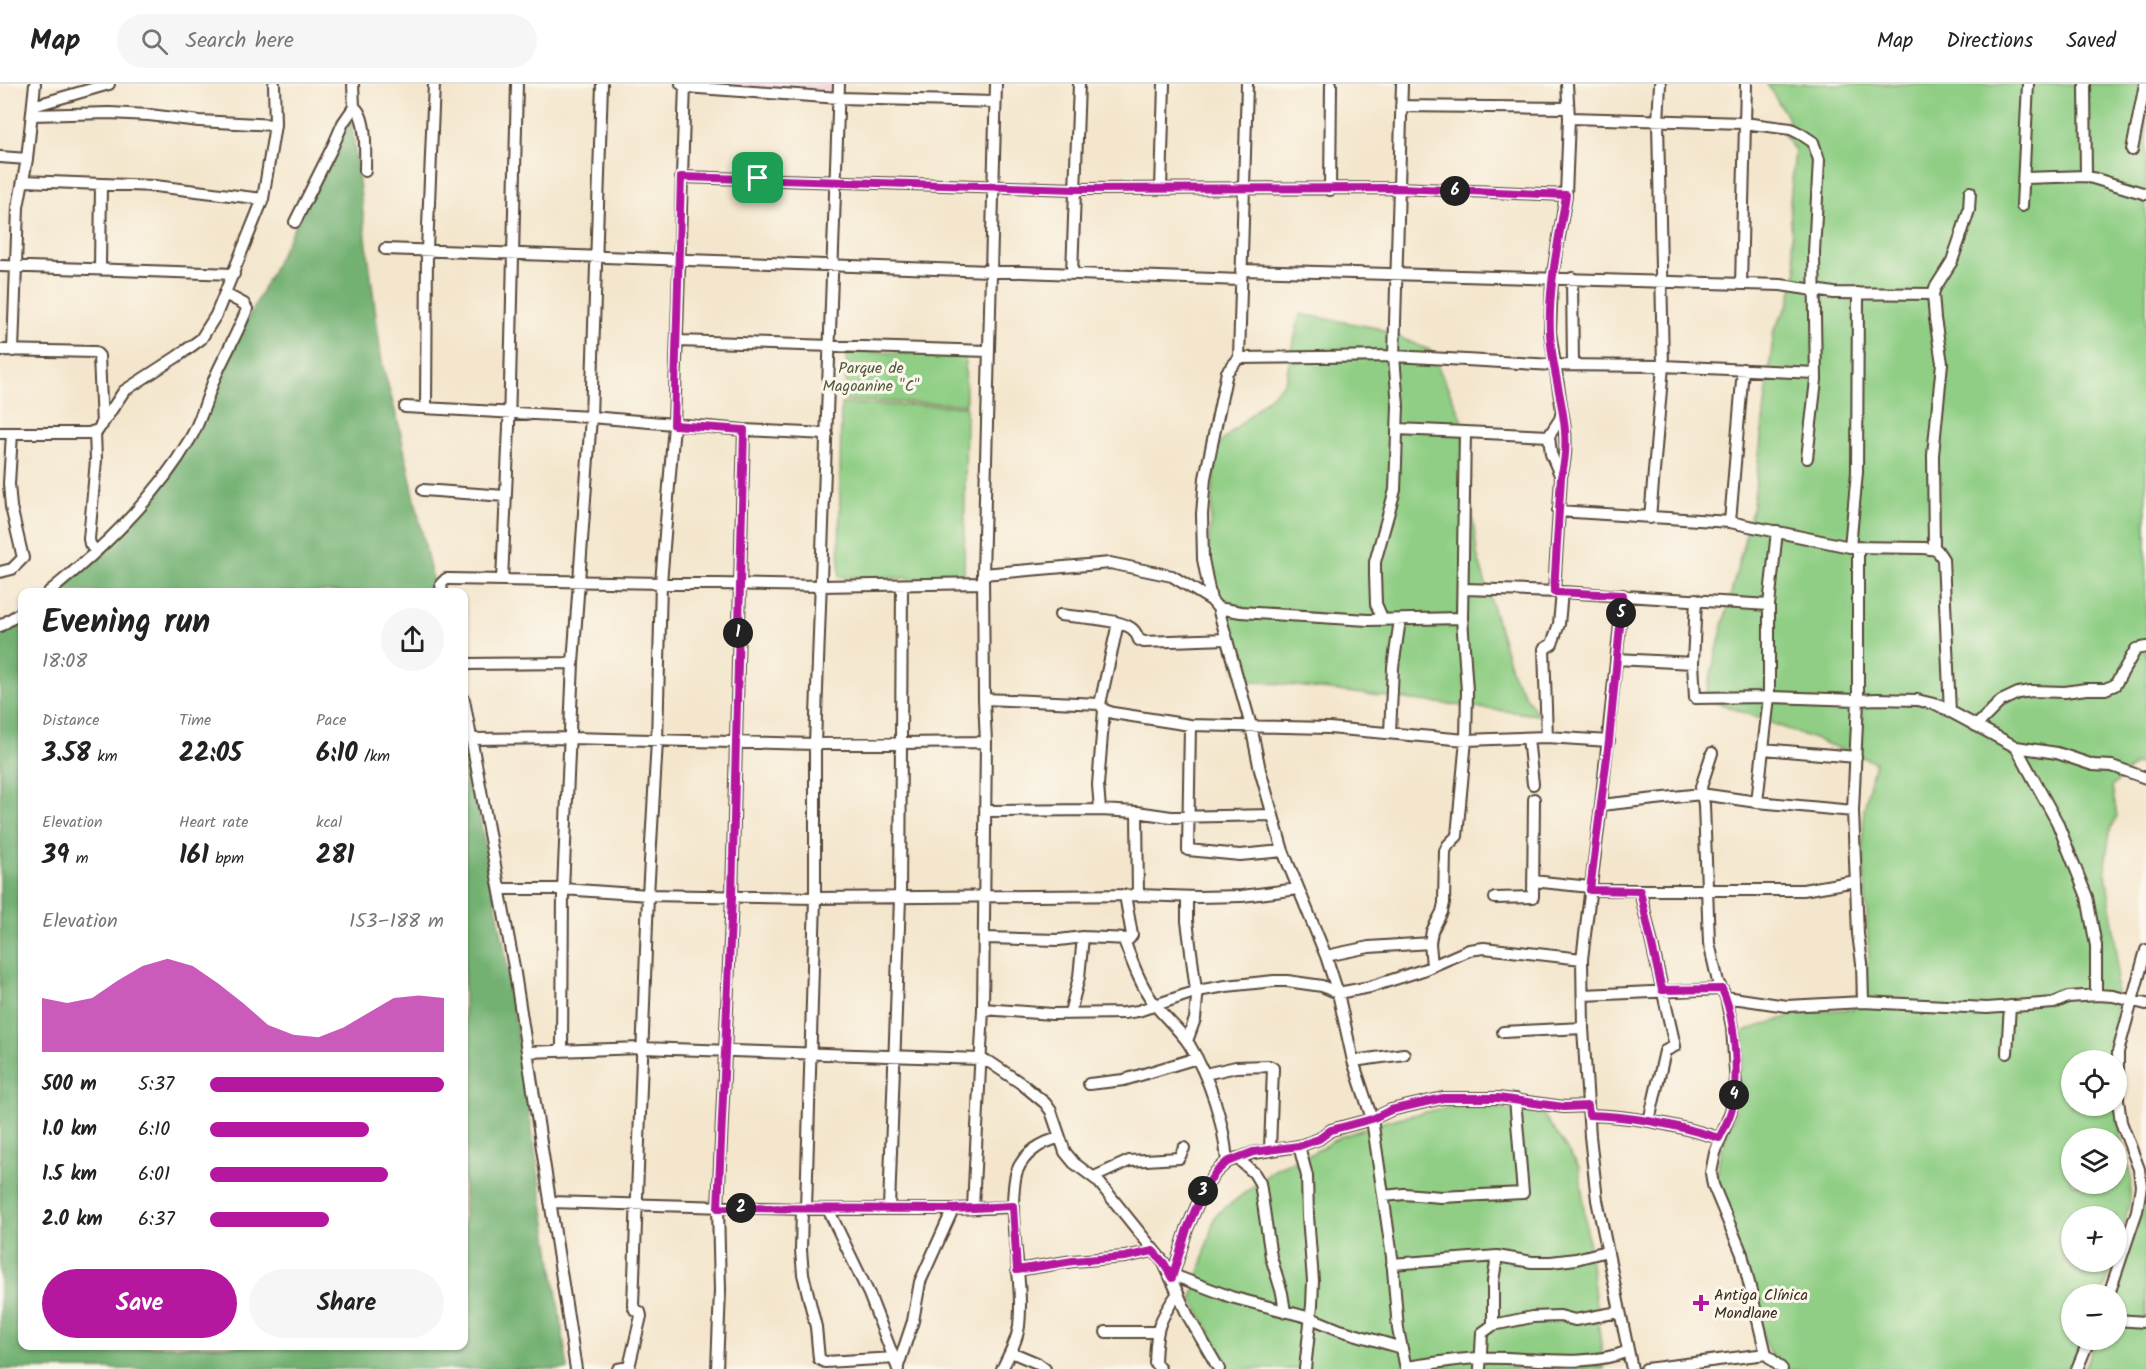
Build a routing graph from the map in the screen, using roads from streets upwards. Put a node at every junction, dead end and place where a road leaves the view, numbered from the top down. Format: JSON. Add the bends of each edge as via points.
{"nodes":[{"id":1,"x":35,"y":84,"type":"edge"},
{"id":2,"x":109,"y":84,"type":"edge"},
{"id":3,"x":274,"y":84,"type":"edge"},
{"id":4,"x":353,"y":84,"type":"edge"},
{"id":5,"x":434,"y":84,"type":"edge"},
{"id":6,"x":517,"y":84,"type":"edge"},
{"id":7,"x":602,"y":84,"type":"edge"},
{"id":8,"x":839,"y":84,"type":"edge"},
{"id":9,"x":996,"y":84,"type":"edge"},
{"id":10,"x":1079,"y":84,"type":"edge"},
{"id":11,"x":1164,"y":84,"type":"edge"},
{"id":12,"x":1247,"y":84,"type":"edge"},
{"id":13,"x":1331,"y":84,"type":"edge"},
{"id":14,"x":1402,"y":84,"type":"edge"},
{"id":15,"x":1567,"y":84,"type":"edge"},
{"id":16,"x":1660,"y":84,"type":"edge"},
{"id":17,"x":1746,"y":84,"type":"edge"},
{"id":18,"x":2028,"y":84,"type":"edge"},
{"id":19,"x":2085,"y":84,"type":"edge"},
{"id":20,"x":2145,"y":84,"type":"edge"},
{"id":21,"x":684,"y":85,"type":"edge"},
{"id":22,"x":839,"y":98,"type":"junction"},
{"id":23,"x":995,"y":102,"type":"junction"},
{"id":24,"x":1401,"y":106,"type":"junction"},
{"id":25,"x":354,"y":107,"type":"junction"},
{"id":26,"x":33,"y":110,"type":"junction"},
{"id":27,"x":1568,"y":113,"type":"junction"},
{"id":28,"x":1658,"y":122,"type":"junction"},
{"id":29,"x":1744,"y":123,"type":"junction"},
{"id":30,"x":275,"y":125,"type":"junction"},
{"id":31,"x":2132,"y":150,"type":"dead end"},
{"id":32,"x":0,"y":157,"type":"edge"},
{"id":33,"x":27,"y":159,"type":"junction"},
{"id":34,"x":366,"y":171,"type":"dead end"},
{"id":35,"x":2086,"y":176,"type":"junction"},
{"id":36,"x":681,"y":177,"type":"junction"},
{"id":37,"x":2024,"y":178,"type":"junction"},
{"id":38,"x":835,"y":180,"type":"junction"},
{"id":39,"x":23,"y":181,"type":"junction"},
{"id":40,"x":101,"y":184,"type":"junction"},
{"id":41,"x":993,"y":187,"type":"junction"},
{"id":42,"x":1244,"y":188,"type":"junction"},
{"id":43,"x":1398,"y":188,"type":"junction"},
{"id":44,"x":1076,"y":189,"type":"junction"},
{"id":45,"x":1161,"y":189,"type":"junction"},
{"id":46,"x":1330,"y":189,"type":"junction"},
{"id":47,"x":1970,"y":192,"type":"dead end"},
{"id":48,"x":2146,"y":194,"type":"edge"},
{"id":49,"x":1566,"y":195,"type":"junction"},
{"id":50,"x":263,"y":199,"type":"junction"},
{"id":51,"x":2022,"y":206,"type":"dead end"},
{"id":52,"x":294,"y":222,"type":"dead end"},
{"id":53,"x":385,"y":249,"type":"dead end"},
{"id":54,"x":427,"y":249,"type":"junction"},
{"id":55,"x":512,"y":253,"type":"junction"},
{"id":56,"x":596,"y":257,"type":"junction"},
{"id":57,"x":680,"y":258,"type":"junction"},
{"id":58,"x":0,"y":266,"type":"edge"},
{"id":59,"x":833,"y":266,"type":"junction"},
{"id":60,"x":17,"y":267,"type":"junction"},
{"id":61,"x":100,"y":268,"type":"junction"},
{"id":62,"x":990,"y":271,"type":"junction"},
{"id":63,"x":1072,"y":273,"type":"junction"},
{"id":64,"x":234,"y":274,"type":"junction"},
{"id":65,"x":1241,"y":275,"type":"junction"},
{"id":66,"x":1396,"y":275,"type":"junction"},
{"id":67,"x":1572,"y":278,"type":"junction"},
{"id":68,"x":1552,"y":279,"type":"junction"},
{"id":69,"x":1660,"y":282,"type":"junction"},
{"id":70,"x":1741,"y":284,"type":"junction"},
{"id":71,"x":1814,"y":289,"type":"junction"},
{"id":72,"x":1858,"y":292,"type":"junction"},
{"id":73,"x":225,"y":294,"type":"junction"},
{"id":74,"x":1933,"y":294,"type":"junction"},
{"id":75,"x":677,"y":342,"type":"junction"},
{"id":76,"x":830,"y":346,"type":"junction"},
{"id":77,"x":0,"y":350,"type":"edge"},
{"id":78,"x":13,"y":351,"type":"junction"},
{"id":79,"x":988,"y":351,"type":"junction"},
{"id":80,"x":1395,"y":356,"type":"junction"},
{"id":81,"x":1239,"y":358,"type":"junction"},
{"id":82,"x":1554,"y":365,"type":"junction"},
{"id":83,"x":1573,"y":365,"type":"junction"},
{"id":84,"x":1663,"y":366,"type":"junction"},
{"id":85,"x":1743,"y":369,"type":"junction"},
{"id":86,"x":1816,"y":373,"type":"junction"},
{"id":87,"x":405,"y":407,"type":"dead end"},
{"id":88,"x":426,"y":408,"type":"junction"},
{"id":89,"x":1562,"y":411,"type":"junction"},
{"id":90,"x":509,"y":413,"type":"junction"},
{"id":91,"x":591,"y":417,"type":"junction"},
{"id":92,"x":674,"y":425,"type":"junction"},
{"id":93,"x":98,"y":428,"type":"junction"},
{"id":94,"x":1397,"y":429,"type":"junction"},
{"id":95,"x":744,"y":430,"type":"junction"},
{"id":96,"x":1465,"y":432,"type":"junction"},
{"id":97,"x":6,"y":433,"type":"edge"},
{"id":98,"x":827,"y":434,"type":"junction"},
{"id":99,"x":1549,"y":436,"type":"junction"},
{"id":100,"x":1808,"y":458,"type":"dead end"},
{"id":101,"x":1561,"y":477,"type":"junction"},
{"id":102,"x":423,"y":490,"type":"dead end"},
{"id":103,"x":505,"y":496,"type":"junction"},
{"id":104,"x":1558,"y":511,"type":"junction"},
{"id":105,"x":1650,"y":518,"type":"junction"},
{"id":106,"x":1730,"y":522,"type":"junction"},
{"id":107,"x":1777,"y":531,"type":"junction"},
{"id":108,"x":1854,"y":548,"type":"junction"},
{"id":109,"x":1934,"y":549,"type":"junction"},
{"id":110,"x":96,"y":552,"type":"junction"},
{"id":111,"x":0,"y":572,"type":"edge"},
{"id":112,"x":983,"y":579,"type":"junction"},
{"id":113,"x":502,"y":580,"type":"junction"},
{"id":114,"x":579,"y":582,"type":"junction"},
{"id":115,"x":662,"y":583,"type":"junction"},
{"id":116,"x":739,"y":585,"type":"junction"},
{"id":117,"x":902,"y":585,"type":"junction"},
{"id":118,"x":822,"y":586,"type":"junction"},
{"id":119,"x":54,"y":588,"type":"edge"},
{"id":120,"x":442,"y":588,"type":"edge"},
{"id":121,"x":1463,"y":589,"type":"junction"},
{"id":122,"x":1558,"y":592,"type":"junction"},
{"id":123,"x":1623,"y":595,"type":"junction"},
{"id":124,"x":1696,"y":600,"type":"junction"},
{"id":125,"x":1215,"y":604,"type":"junction"},
{"id":126,"x":1376,"y":604,"type":"junction"},
{"id":127,"x":1769,"y":605,"type":"junction"},
{"id":128,"x":18,"y":615,"type":"edge"},
{"id":129,"x":1060,"y":615,"type":"dead end"},
{"id":130,"x":1462,"y":618,"type":"junction"},
{"id":131,"x":1368,"y":620,"type":"junction"},
{"id":132,"x":1383,"y":620,"type":"junction"},
{"id":133,"x":1400,"y":620,"type":"junction"},
{"id":134,"x":1118,"y":623,"type":"junction"},
{"id":135,"x":0,"y":626,"type":"edge"},
{"id":136,"x":1227,"y":639,"type":"junction"},
{"id":137,"x":2146,"y":647,"type":"edge"},
{"id":138,"x":1616,"y":658,"type":"junction"},
{"id":139,"x":573,"y":663,"type":"junction"},
{"id":140,"x":1693,"y":663,"type":"junction"},
{"id":141,"x":468,"y":664,"type":"edge"},
{"id":142,"x":1769,"y":697,"type":"junction"},
{"id":143,"x":984,"y":699,"type":"junction"},
{"id":144,"x":1858,"y":700,"type":"junction"},
{"id":145,"x":1102,"y":707,"type":"junction"},
{"id":146,"x":1950,"y":712,"type":"junction"},
{"id":147,"x":468,"y":722,"type":"edge"},
{"id":148,"x":1190,"y":725,"type":"junction"},
{"id":149,"x":1251,"y":726,"type":"junction"},
{"id":150,"x":1976,"y":726,"type":"junction"},
{"id":151,"x":1390,"y":733,"type":"junction"},
{"id":152,"x":1547,"y":737,"type":"junction"},
{"id":153,"x":571,"y":738,"type":"junction"},
{"id":154,"x":1528,"y":738,"type":"junction"},
{"id":155,"x":471,"y":739,"type":"junction"},
{"id":156,"x":1466,"y":740,"type":"junction"},
{"id":157,"x":657,"y":741,"type":"junction"},
{"id":158,"x":1609,"y":741,"type":"junction"},
{"id":159,"x":736,"y":742,"type":"junction"},
{"id":160,"x":901,"y":742,"type":"junction"},
{"id":161,"x":986,"y":742,"type":"junction"},
{"id":162,"x":815,"y":744,"type":"junction"},
{"id":163,"x":2016,"y":747,"type":"junction"},
{"id":164,"x":1763,"y":749,"type":"junction"},
{"id":165,"x":1712,"y":753,"type":"dead end"},
{"id":166,"x":1856,"y":757,"type":"junction"},
{"id":167,"x":2146,"y":778,"type":"edge"},
{"id":168,"x":1533,"y":784,"type":"dead end"},
{"id":169,"x":1701,"y":794,"type":"junction"},
{"id":170,"x":1534,"y":799,"type":"dead end"},
{"id":171,"x":1757,"y":802,"type":"junction"},
{"id":172,"x":1601,"y":805,"type":"junction"},
{"id":173,"x":1100,"y":810,"type":"junction"},
{"id":174,"x":986,"y":811,"type":"junction"},
{"id":175,"x":1853,"y":811,"type":"junction"},
{"id":176,"x":1137,"y":812,"type":"junction"},
{"id":177,"x":1273,"y":815,"type":"junction"},
{"id":178,"x":1188,"y":817,"type":"junction"},
{"id":179,"x":1283,"y":851,"type":"junction"},
{"id":180,"x":1533,"y":881,"type":"junction"},
{"id":181,"x":1856,"y":881,"type":"junction"},
{"id":182,"x":500,"y":889,"type":"junction"},
{"id":183,"x":563,"y":889,"type":"junction"},
{"id":184,"x":1590,"y":889,"type":"junction"},
{"id":185,"x":1298,"y":890,"type":"junction"},
{"id":186,"x":1640,"y":891,"type":"junction"},
{"id":187,"x":1707,"y":891,"type":"junction"},
{"id":188,"x":648,"y":895,"type":"junction"},
{"id":189,"x":1125,"y":895,"type":"junction"},
{"id":190,"x":1138,"y":895,"type":"junction"},
{"id":191,"x":732,"y":897,"type":"junction"},
{"id":192,"x":984,"y":897,"type":"junction"},
{"id":193,"x":1187,"y":897,"type":"junction"},
{"id":194,"x":815,"y":898,"type":"junction"},
{"id":195,"x":900,"y":898,"type":"junction"},
{"id":196,"x":1496,"y":898,"type":"dead end"},
{"id":197,"x":1083,"y":937,"type":"junction"},
{"id":198,"x":984,"y":938,"type":"junction"},
{"id":199,"x":1124,"y":940,"type":"junction"},
{"id":200,"x":1430,"y":943,"type":"junction"},
{"id":201,"x":2146,"y":950,"type":"edge"},
{"id":202,"x":1326,"y":956,"type":"junction"},
{"id":203,"x":1582,"y":959,"type":"junction"},
{"id":204,"x":1432,"y":966,"type":"junction"},
{"id":205,"x":1662,"y":990,"type":"junction"},
{"id":206,"x":1197,"y":991,"type":"junction"},
{"id":207,"x":1338,"y":993,"type":"junction"},
{"id":208,"x":1724,"y":993,"type":"junction"},
{"id":209,"x":1583,"y":995,"type":"junction"},
{"id":210,"x":2096,"y":995,"type":"junction"},
{"id":211,"x":1863,"y":1002,"type":"junction"},
{"id":212,"x":2131,"y":1002,"type":"junction"},
{"id":213,"x":2146,"y":1004,"type":"edge"},
{"id":214,"x":1155,"y":1006,"type":"junction"},
{"id":215,"x":2010,"y":1006,"type":"junction"},
{"id":216,"x":983,"y":1009,"type":"junction"},
{"id":217,"x":1070,"y":1013,"type":"junction"},
{"id":218,"x":1583,"y":1028,"type":"junction"},
{"id":219,"x":1503,"y":1032,"type":"dead end"},
{"id":220,"x":1187,"y":1041,"type":"junction"},
{"id":221,"x":641,"y":1048,"type":"junction"},
{"id":222,"x":562,"y":1049,"type":"junction"},
{"id":223,"x":527,"y":1052,"type":"junction"},
{"id":224,"x":725,"y":1052,"type":"junction"},
{"id":225,"x":810,"y":1053,"type":"junction"},
{"id":226,"x":2007,"y":1053,"type":"dead end"},
{"id":227,"x":1404,"y":1054,"type":"dead end"},
{"id":228,"x":894,"y":1056,"type":"junction"},
{"id":229,"x":1197,"y":1058,"type":"junction"},
{"id":230,"x":980,"y":1059,"type":"junction"},
{"id":231,"x":1353,"y":1061,"type":"junction"},
{"id":232,"x":1205,"y":1074,"type":"junction"},
{"id":233,"x":1089,"y":1084,"type":"dead end"},
{"id":234,"x":1515,"y":1099,"type":"junction"},
{"id":235,"x":1589,"y":1111,"type":"junction"},
{"id":236,"x":1372,"y":1119,"type":"junction"},
{"id":237,"x":1649,"y":1121,"type":"junction"},
{"id":238,"x":1059,"y":1138,"type":"junction"},
{"id":239,"x":1719,"y":1138,"type":"junction"},
{"id":240,"x":1299,"y":1146,"type":"junction"},
{"id":241,"x":1184,"y":1148,"type":"dead end"},
{"id":242,"x":1270,"y":1149,"type":"junction"},
{"id":243,"x":1232,"y":1160,"type":"junction"},
{"id":244,"x":1094,"y":1177,"type":"junction"},
{"id":245,"x":1384,"y":1196,"type":"junction"},
{"id":246,"x":550,"y":1202,"type":"junction"},
{"id":247,"x":637,"y":1204,"type":"junction"},
{"id":248,"x":1013,"y":1206,"type":"junction"},
{"id":249,"x":973,"y":1207,"type":"junction"},
{"id":250,"x":718,"y":1208,"type":"junction"},
{"id":251,"x":889,"y":1208,"type":"junction"},
{"id":252,"x":804,"y":1209,"type":"junction"},
{"id":253,"x":828,"y":1209,"type":"junction"},
{"id":254,"x":953,"y":1209,"type":"junction"},
{"id":255,"x":1153,"y":1251,"type":"junction"},
{"id":256,"x":1607,"y":1251,"type":"junction"},
{"id":257,"x":1497,"y":1256,"type":"junction"},
{"id":258,"x":1392,"y":1264,"type":"junction"},
{"id":259,"x":1017,"y":1270,"type":"junction"},
{"id":260,"x":1172,"y":1276,"type":"junction"},
{"id":261,"x":2112,"y":1284,"type":"edge"},
{"id":262,"x":1178,"y":1293,"type":"junction"},
{"id":263,"x":1285,"y":1312,"type":"junction"},
{"id":264,"x":1619,"y":1312,"type":"junction"},
{"id":265,"x":1311,"y":1318,"type":"junction"},
{"id":266,"x":2127,"y":1321,"type":"edge"},
{"id":267,"x":2146,"y":1322,"type":"edge"},
{"id":268,"x":1493,"y":1325,"type":"junction"},
{"id":269,"x":1106,"y":1332,"type":"dead end"},
{"id":270,"x":1156,"y":1332,"type":"junction"},
{"id":271,"x":1402,"y":1348,"type":"junction"},
{"id":272,"x":2085,"y":1350,"type":"edge"},
{"id":273,"x":1628,"y":1351,"type":"junction"},
{"id":274,"x":1011,"y":1352,"type":"junction"},
{"id":275,"x":1766,"y":1354,"type":"junction"},
{"id":276,"x":897,"y":1364,"type":"edge"},
{"id":277,"x":1025,"y":1364,"type":"edge"},
{"id":278,"x":1480,"y":1364,"type":"edge"},
{"id":279,"x":1154,"y":1367,"type":"edge"},
{"id":280,"x":1406,"y":1368,"type":"edge"},
{"id":281,"x":576,"y":1369,"type":"edge"},
{"id":282,"x":618,"y":1369,"type":"edge"},
{"id":283,"x":717,"y":1369,"type":"edge"},
{"id":284,"x":1002,"y":1369,"type":"edge"},
{"id":285,"x":1045,"y":1369,"type":"edge"},
{"id":286,"x":1219,"y":1369,"type":"edge"},
{"id":287,"x":1305,"y":1369,"type":"edge"},
{"id":288,"x":1632,"y":1369,"type":"edge"},
{"id":289,"x":1646,"y":1369,"type":"edge"},
{"id":290,"x":1782,"y":1369,"type":"edge"},
{"id":291,"x":2077,"y":1369,"type":"edge"}],
"edges":[{"from":1,"to":26,"type":"street"},
{"from":2,"to":26,"type":"street"},
{"from":3,"to":30,"type":"street"},
{"from":4,"to":25,"type":"street"},
{"from":5,"to":54,"type":"street"},
{"from":6,"to":55,"type":"street"},
{"from":7,"to":56,"type":"street"},
{"from":8,"to":22,"type":"street"},
{"from":9,"to":23,"type":"street"},
{"from":10,"to":44,"type":"street"},
{"from":11,"to":45,"type":"street"},
{"from":12,"to":42,"type":"street"},
{"from":13,"to":46,"type":"street"},
{"from":14,"to":24,"type":"street"},
{"from":15,"to":27,"type":"street"},
{"from":16,"to":28,"type":"street"},
{"from":17,"to":29,"type":"street"},
{"from":18,"to":37,"type":"street"},
{"from":19,"to":35,"type":"street"},
{"from":20,"to":31,"type":"street"},
{"from":21,"to":22,"type":"street"},
{"from":21,"to":36,"type":"street"},
{"from":22,"to":23,"type":"street"},
{"from":22,"to":38,"type":"street"},
{"from":23,"to":41,"type":"street"},
{"from":24,"to":27,"type":"street"},
{"from":24,"to":43,"type":"street"},
{"from":25,"to":34,"type":"street","via":[[363,121]]},
{"from":25,"to":52,"type":"street"},
{"from":26,"to":30,"type":"street"},
{"from":26,"to":33,"type":"street"},
{"from":27,"to":28,"type":"street"},
{"from":27,"to":49,"type":"street"},
{"from":28,"to":29,"type":"street"},
{"from":28,"to":69,"type":"street"},
{"from":29,"to":70,"type":"street"},
{"from":29,"to":71,"type":"street","via":[[1791,129],[1813,142],[1818,160]]},
{"from":30,"to":50,"type":"street"},
{"from":32,"to":33,"type":"street"},
{"from":33,"to":39,"type":"street"},
{"from":35,"to":37,"type":"street"},
{"from":35,"to":48,"type":"street"},
{"from":36,"to":38,"type":"street"},
{"from":36,"to":57,"type":"street"},
{"from":37,"to":51,"type":"street"},
{"from":38,"to":41,"type":"street"},
{"from":38,"to":59,"type":"street"},
{"from":39,"to":40,"type":"street"},
{"from":39,"to":60,"type":"street","via":[[18,207]]},
{"from":40,"to":50,"type":"street"},
{"from":40,"to":61,"type":"street"},
{"from":41,"to":44,"type":"street"},
{"from":41,"to":62,"type":"street"},
{"from":42,"to":45,"type":"street"},
{"from":42,"to":46,"type":"street"},
{"from":42,"to":65,"type":"street"},
{"from":43,"to":46,"type":"street"},
{"from":43,"to":49,"type":"street"},
{"from":43,"to":66,"type":"street"},
{"from":44,"to":45,"type":"street"},
{"from":44,"to":63,"type":"street"},
{"from":47,"to":74,"type":"street","via":[[1969,210],[1952,261]]},
{"from":49,"to":68,"type":"street"},
{"from":50,"to":64,"type":"street"},
{"from":53,"to":54,"type":"street"},
{"from":54,"to":55,"type":"street"},
{"from":54,"to":88,"type":"street"},
{"from":55,"to":56,"type":"street"},
{"from":55,"to":90,"type":"street"},
{"from":56,"to":57,"type":"street"},
{"from":56,"to":91,"type":"street"},
{"from":57,"to":59,"type":"street"},
{"from":57,"to":75,"type":"street"},
{"from":58,"to":60,"type":"street"},
{"from":59,"to":62,"type":"street"},
{"from":59,"to":76,"type":"street"},
{"from":60,"to":61,"type":"street"},
{"from":60,"to":78,"type":"street"},
{"from":61,"to":64,"type":"street"},
{"from":62,"to":63,"type":"street"},
{"from":62,"to":79,"type":"street"},
{"from":63,"to":65,"type":"street"},
{"from":64,"to":73,"type":"street"},
{"from":65,"to":66,"type":"street"},
{"from":65,"to":81,"type":"street"},
{"from":66,"to":68,"type":"street"},
{"from":66,"to":80,"type":"street"},
{"from":67,"to":68,"type":"street"},
{"from":67,"to":69,"type":"street"},
{"from":67,"to":83,"type":"street"},
{"from":68,"to":82,"type":"street","via":[[1550,332]]},
{"from":69,"to":70,"type":"street"},
{"from":69,"to":84,"type":"street"},
{"from":70,"to":71,"type":"street"},
{"from":71,"to":72,"type":"street"},
{"from":71,"to":86,"type":"street"},
{"from":72,"to":74,"type":"street"},
{"from":72,"to":108,"type":"street"},
{"from":73,"to":93,"type":"street","via":[[201,339],[124,391]]},
{"from":73,"to":110,"type":"street","via":[[247,309],[191,437],[153,491]]},
{"from":74,"to":109,"type":"street","via":[[1942,363],[1933,455]]},
{"from":75,"to":76,"type":"street"},
{"from":75,"to":92,"type":"street"},
{"from":76,"to":79,"type":"street"},
{"from":76,"to":98,"type":"street"},
{"from":77,"to":78,"type":"street"},
{"from":78,"to":93,"type":"street","via":[[95,352],[99,356]]},
{"from":79,"to":112,"type":"street"},
{"from":80,"to":81,"type":"street"},
{"from":80,"to":82,"type":"street"},
{"from":80,"to":94,"type":"street"},
{"from":81,"to":125,"type":"street","via":[[1227,372],[1205,478],[1203,559]]},
{"from":82,"to":83,"type":"street"},
{"from":82,"to":89,"type":"street"},
{"from":83,"to":84,"type":"street"},
{"from":84,"to":85,"type":"street"},
{"from":84,"to":105,"type":"street"},
{"from":85,"to":86,"type":"street"},
{"from":85,"to":106,"type":"street"},
{"from":86,"to":100,"type":"street"},
{"from":87,"to":88,"type":"street"},
{"from":88,"to":90,"type":"street"},
{"from":89,"to":99,"type":"street"},
{"from":89,"to":101,"type":"street","via":[[1566,452]]},
{"from":90,"to":91,"type":"street"},
{"from":90,"to":103,"type":"street"},
{"from":91,"to":92,"type":"street"},
{"from":91,"to":114,"type":"street"},
{"from":92,"to":95,"type":"street"},
{"from":92,"to":115,"type":"street"},
{"from":93,"to":97,"type":"street","via":[[89,433]]},
{"from":93,"to":110,"type":"street","via":[[89,539]]},
{"from":94,"to":96,"type":"street"},
{"from":94,"to":126,"type":"street","via":[[1395,490],[1375,562]]},
{"from":95,"to":98,"type":"street"},
{"from":95,"to":116,"type":"street"},
{"from":96,"to":99,"type":"street"},
{"from":96,"to":121,"type":"street"},
{"from":97,"to":111,"type":"street","via":[[11,507],[23,558],[12,569]]},
{"from":98,"to":118,"type":"street"},
{"from":99,"to":101,"type":"street","via":[[1551,454]]},
{"from":101,"to":104,"type":"street"},
{"from":102,"to":103,"type":"street"},
{"from":103,"to":113,"type":"street"},
{"from":104,"to":105,"type":"street"},
{"from":104,"to":122,"type":"street"},
{"from":105,"to":106,"type":"street"},
{"from":106,"to":107,"type":"street"},
{"from":107,"to":108,"type":"street"},
{"from":107,"to":127,"type":"street"},
{"from":108,"to":109,"type":"street"},
{"from":108,"to":144,"type":"street"},
{"from":109,"to":146,"type":"street","via":[[1943,559]]},
{"from":110,"to":119,"type":"street"},
{"from":112,"to":117,"type":"street"},
{"from":112,"to":125,"type":"street","via":[[1110,563],[1172,576]]},
{"from":112,"to":143,"type":"street"},
{"from":113,"to":114,"type":"street"},
{"from":113,"to":120,"type":"street","via":[[446,579]]},
{"from":114,"to":115,"type":"street"},
{"from":114,"to":139,"type":"street"},
{"from":115,"to":116,"type":"street"},
{"from":115,"to":157,"type":"street"},
{"from":116,"to":118,"type":"street"},
{"from":116,"to":159,"type":"street"},
{"from":117,"to":118,"type":"street"},
{"from":117,"to":160,"type":"street"},
{"from":118,"to":162,"type":"street"},
{"from":121,"to":122,"type":"street"},
{"from":121,"to":130,"type":"street"},
{"from":122,"to":123,"type":"street"},
{"from":122,"to":152,"type":"street","via":[[1559,624],[1552,644],[1544,649]]},
{"from":123,"to":124,"type":"street"},
{"from":123,"to":138,"type":"street"},
{"from":124,"to":127,"type":"street"},
{"from":124,"to":140,"type":"street"},
{"from":125,"to":131,"type":"street","via":[[1241,612]]},
{"from":125,"to":136,"type":"street"},
{"from":126,"to":131,"type":"street"},
{"from":126,"to":132,"type":"street"},
{"from":127,"to":142,"type":"street"},
{"from":128,"to":135,"type":"street"},
{"from":129,"to":134,"type":"street"},
{"from":130,"to":133,"type":"street"},
{"from":130,"to":156,"type":"street"},
{"from":131,"to":132,"type":"street"},
{"from":132,"to":133,"type":"street"},
{"from":133,"to":151,"type":"street"},
{"from":134,"to":136,"type":"street","via":[[1130,626],[1144,642]]},
{"from":134,"to":145,"type":"street"},
{"from":136,"to":149,"type":"street"},
{"from":137,"to":150,"type":"street","via":[[2136,649],[2115,685],[2105,689],[2018,693],[2001,701]]},
{"from":138,"to":140,"type":"street"},
{"from":138,"to":158,"type":"street"},
{"from":139,"to":141,"type":"street"},
{"from":139,"to":153,"type":"street"},
{"from":140,"to":142,"type":"street","via":[[1695,698]]},
{"from":142,"to":144,"type":"street"},
{"from":142,"to":164,"type":"street"},
{"from":143,"to":145,"type":"street"},
{"from":143,"to":161,"type":"street"},
{"from":144,"to":146,"type":"street","via":[[1917,700]]},
{"from":144,"to":166,"type":"street"},
{"from":145,"to":148,"type":"street","via":[[1113,713]]},
{"from":145,"to":173,"type":"street"},
{"from":146,"to":150,"type":"street"},
{"from":147,"to":155,"type":"street"},
{"from":148,"to":149,"type":"street"},
{"from":148,"to":178,"type":"street"},
{"from":149,"to":151,"type":"street"},
{"from":149,"to":177,"type":"street"},
{"from":150,"to":163,"type":"street"},
{"from":151,"to":156,"type":"street"},
{"from":152,"to":154,"type":"street"},
{"from":152,"to":158,"type":"street"},
{"from":153,"to":155,"type":"street"},
{"from":153,"to":157,"type":"street"},
{"from":153,"to":183,"type":"street"},
{"from":154,"to":156,"type":"street"},
{"from":154,"to":168,"type":"street"},
{"from":155,"to":182,"type":"street"},
{"from":156,"to":200,"type":"street","via":[[1457,836],[1445,851],[1444,903]]},
{"from":157,"to":159,"type":"street"},
{"from":157,"to":188,"type":"street"},
{"from":158,"to":172,"type":"street"},
{"from":159,"to":162,"type":"street"},
{"from":159,"to":191,"type":"street"},
{"from":160,"to":161,"type":"street"},
{"from":160,"to":162,"type":"street"},
{"from":160,"to":195,"type":"street"},
{"from":161,"to":174,"type":"street"},
{"from":162,"to":194,"type":"street"},
{"from":163,"to":167,"type":"street","via":[[2112,766]]},
{"from":163,"to":210,"type":"street","via":[[2054,815],[2087,897],[2097,946]]},
{"from":164,"to":166,"type":"street"},
{"from":164,"to":171,"type":"street"},
{"from":165,"to":169,"type":"street"},
{"from":166,"to":175,"type":"street"},
{"from":169,"to":171,"type":"street"},
{"from":169,"to":172,"type":"street"},
{"from":169,"to":187,"type":"street"},
{"from":170,"to":180,"type":"street"},
{"from":171,"to":175,"type":"street"},
{"from":172,"to":184,"type":"street"},
{"from":173,"to":174,"type":"street"},
{"from":173,"to":176,"type":"street"},
{"from":174,"to":192,"type":"street"},
{"from":175,"to":181,"type":"street"},
{"from":176,"to":178,"type":"street"},
{"from":176,"to":190,"type":"street"},
{"from":177,"to":178,"type":"street"},
{"from":177,"to":179,"type":"street"},
{"from":178,"to":179,"type":"street","via":[[1190,851],[1240,855]]},
{"from":179,"to":185,"type":"street"},
{"from":180,"to":184,"type":"street"},
{"from":180,"to":196,"type":"street","via":[[1533,897]]},
{"from":181,"to":187,"type":"street","via":[[1803,890]]},
{"from":181,"to":211,"type":"street"},
{"from":182,"to":183,"type":"street"},
{"from":182,"to":223,"type":"street"},
{"from":183,"to":188,"type":"street"},
{"from":183,"to":222,"type":"street"},
{"from":184,"to":186,"type":"street"},
{"from":184,"to":203,"type":"street"},
{"from":185,"to":193,"type":"street"},
{"from":185,"to":202,"type":"street"},
{"from":186,"to":187,"type":"street"},
{"from":186,"to":205,"type":"street"},
{"from":187,"to":208,"type":"street","via":[[1708,943]]},
{"from":188,"to":191,"type":"street"},
{"from":188,"to":221,"type":"street"},
{"from":189,"to":190,"type":"street"},
{"from":189,"to":192,"type":"street"},
{"from":189,"to":199,"type":"street","via":[[1132,935]]},
{"from":190,"to":193,"type":"street"},
{"from":191,"to":194,"type":"street"},
{"from":191,"to":224,"type":"street"},
{"from":192,"to":195,"type":"street"},
{"from":192,"to":198,"type":"street"},
{"from":193,"to":206,"type":"street"},
{"from":194,"to":195,"type":"street"},
{"from":194,"to":225,"type":"street"},
{"from":195,"to":228,"type":"street"},
{"from":197,"to":198,"type":"street"},
{"from":197,"to":199,"type":"street"},
{"from":197,"to":217,"type":"street"},
{"from":198,"to":216,"type":"street"},
{"from":199,"to":214,"type":"street"},
{"from":200,"to":202,"type":"street","via":[[1378,946]]},
{"from":200,"to":204,"type":"street"},
{"from":201,"to":212,"type":"street"},
{"from":202,"to":207,"type":"street"},
{"from":203,"to":204,"type":"street","via":[[1484,948],[1469,950]]},
{"from":203,"to":209,"type":"street"},
{"from":204,"to":207,"type":"street","via":[[1370,987]]},
{"from":205,"to":208,"type":"street"},
{"from":205,"to":209,"type":"street"},
{"from":205,"to":237,"type":"street","via":[[1675,1046],[1665,1051]]},
{"from":206,"to":207,"type":"street","via":[[1287,981],[1322,986]]},
{"from":206,"to":214,"type":"street"},
{"from":206,"to":220,"type":"street","via":[[1197,1009]]},
{"from":207,"to":231,"type":"street"},
{"from":208,"to":211,"type":"street","via":[[1787,1006]]},
{"from":208,"to":239,"type":"street","via":[[1732,1027],[1736,1086],[1731,1111]]},
{"from":209,"to":218,"type":"street"},
{"from":210,"to":212,"type":"street"},
{"from":210,"to":215,"type":"street"},
{"from":211,"to":215,"type":"street","via":[[1968,1008]]},
{"from":212,"to":213,"type":"street"},
{"from":212,"to":261,"type":"street","via":[[2118,1052],[2118,1100],[2141,1186],[2137,1211]]},
{"from":214,"to":217,"type":"street","via":[[1124,1013]]},
{"from":214,"to":220,"type":"street"},
{"from":215,"to":226,"type":"street"},
{"from":216,"to":217,"type":"street"},
{"from":216,"to":230,"type":"street"},
{"from":218,"to":219,"type":"street"},
{"from":218,"to":235,"type":"street"},
{"from":220,"to":229,"type":"street"},
{"from":221,"to":222,"type":"street"},
{"from":221,"to":224,"type":"street"},
{"from":221,"to":247,"type":"street"},
{"from":222,"to":223,"type":"street"},
{"from":223,"to":246,"type":"street"},
{"from":224,"to":225,"type":"street"},
{"from":224,"to":250,"type":"street"},
{"from":225,"to":228,"type":"street"},
{"from":225,"to":252,"type":"street"},
{"from":227,"to":231,"type":"street"},
{"from":228,"to":230,"type":"street"},
{"from":228,"to":251,"type":"street"},
{"from":229,"to":232,"type":"street"},
{"from":229,"to":233,"type":"street","via":[[1124,1080]]},
{"from":230,"to":238,"type":"street","via":[[996,1066],[1045,1103]]},
{"from":230,"to":249,"type":"street"},
{"from":231,"to":236,"type":"street"},
{"from":232,"to":242,"type":"street","via":[[1236,1067],[1273,1068]]},
{"from":232,"to":243,"type":"street"},
{"from":234,"to":235,"type":"street"},
{"from":234,"to":236,"type":"street","via":[[1443,1098],[1391,1110]]},
{"from":234,"to":245,"type":"street","via":[[1523,1193]]},
{"from":235,"to":237,"type":"street"},
{"from":235,"to":256,"type":"street","via":[[1597,1200]]},
{"from":236,"to":240,"type":"street","via":[[1331,1130]]},
{"from":236,"to":245,"type":"street"},
{"from":237,"to":239,"type":"street"},
{"from":238,"to":244,"type":"street","via":[[1074,1163]]},
{"from":238,"to":248,"type":"street","via":[[1036,1147],[1021,1165]]},
{"from":239,"to":275,"type":"street","via":[[1711,1173],[1713,1185],[1743,1254]]},
{"from":240,"to":242,"type":"street"},
{"from":240,"to":265,"type":"street","via":[[1307,1176],[1313,1281]]},
{"from":241,"to":244,"type":"street","via":[[1179,1158],[1129,1161]]},
{"from":242,"to":243,"type":"street"},
{"from":243,"to":260,"type":"street","via":[[1216,1172],[1204,1189]]},
{"from":243,"to":263,"type":"street","via":[[1254,1173],[1260,1183],[1271,1257]]},
{"from":244,"to":255,"type":"street"},
{"from":245,"to":258,"type":"street"},
{"from":246,"to":247,"type":"street"},
{"from":246,"to":281,"type":"street"},
{"from":247,"to":250,"type":"street"},
{"from":247,"to":282,"type":"street","via":[[633,1305],[641,1316],[629,1367]]},
{"from":248,"to":249,"type":"street"},
{"from":248,"to":259,"type":"street"},
{"from":249,"to":254,"type":"street"},
{"from":250,"to":252,"type":"street"},
{"from":250,"to":283,"type":"street"},
{"from":251,"to":253,"type":"street"},
{"from":251,"to":254,"type":"street"},
{"from":252,"to":253,"type":"street"},
{"from":252,"to":276,"type":"street","via":[[803,1274],[819,1359]]},
{"from":253,"to":276,"type":"street"},
{"from":254,"to":276,"type":"street","via":[[920,1282],[913,1321]]},
{"from":255,"to":259,"type":"street"},
{"from":255,"to":260,"type":"street"},
{"from":256,"to":257,"type":"street","via":[[1551,1262]]},
{"from":256,"to":264,"type":"street"},
{"from":257,"to":258,"type":"street"},
{"from":257,"to":268,"type":"street"},
{"from":258,"to":271,"type":"street"},
{"from":259,"to":274,"type":"street","via":[[1019,1328]]},
{"from":260,"to":262,"type":"street"},
{"from":260,"to":263,"type":"street"},
{"from":262,"to":270,"type":"street"},
{"from":262,"to":286,"type":"street"},
{"from":263,"to":265,"type":"street"},
{"from":264,"to":268,"type":"street","via":[[1575,1320],[1532,1317]]},
{"from":264,"to":273,"type":"street"},
{"from":265,"to":271,"type":"street"},
{"from":265,"to":287,"type":"street"},
{"from":266,"to":267,"type":"street"},
{"from":268,"to":278,"type":"street","via":[[1482,1333]]},
{"from":269,"to":270,"type":"street"},
{"from":270,"to":279,"type":"street"},
{"from":271,"to":280,"type":"street"},
{"from":272,"to":291,"type":"street"},
{"from":273,"to":278,"type":"street","via":[[1615,1358],[1570,1362]]},
{"from":273,"to":288,"type":"street"},
{"from":274,"to":277,"type":"street"},
{"from":274,"to":284,"type":"street"},
{"from":275,"to":289,"type":"street"},
{"from":275,"to":290,"type":"street"},
{"from":277,"to":285,"type":"street","via":[[1037,1363]]},
{"from":278,"to":280,"type":"street"}]}
